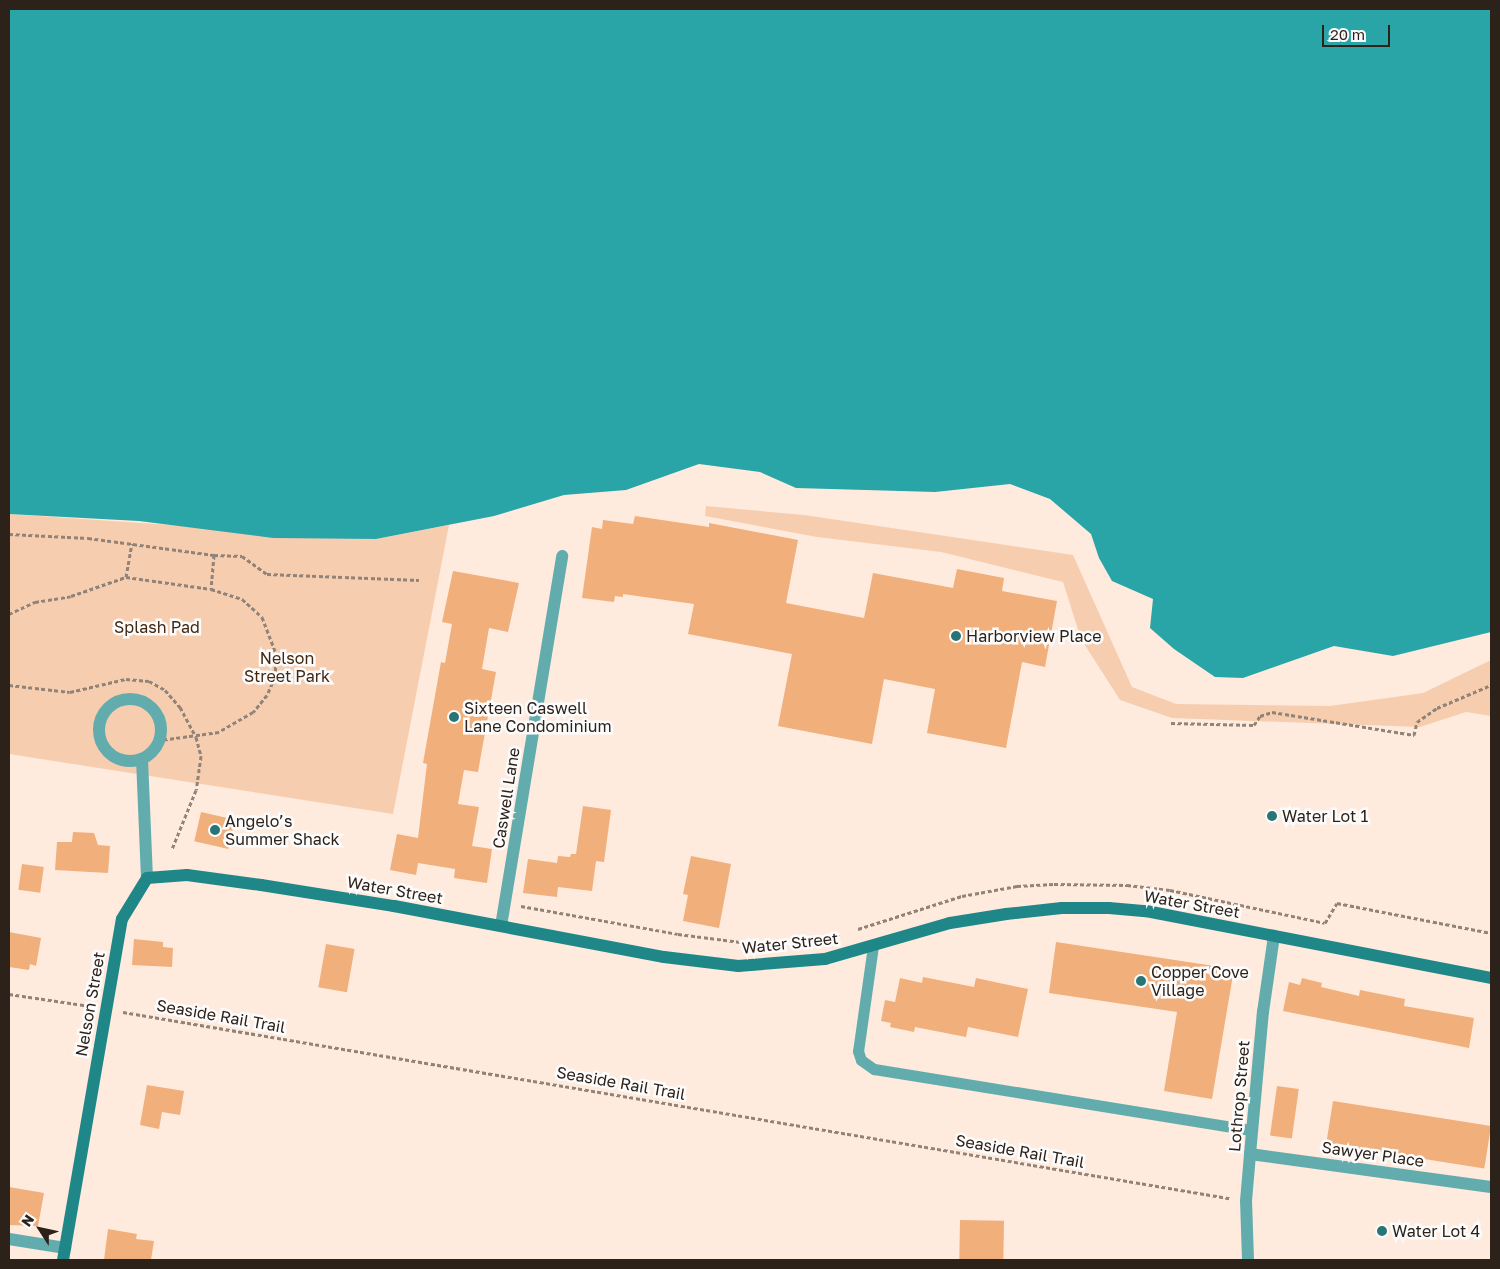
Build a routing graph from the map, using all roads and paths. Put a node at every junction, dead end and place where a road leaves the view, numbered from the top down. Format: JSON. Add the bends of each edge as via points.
{"nodes":[{"id":1,"x":9,"y":534,"type":"edge"},
{"id":2,"x":132,"y":544,"type":"junction"},
{"id":3,"x":214,"y":555,"type":"junction"},
{"id":4,"x":562,"y":556,"type":"dead end"},
{"id":5,"x":126,"y":577,"type":"junction"},
{"id":6,"x":419,"y":580,"type":"dead end"},
{"id":7,"x":211,"y":589,"type":"junction"},
{"id":8,"x":9,"y":614,"type":"edge"},
{"id":9,"x":1491,"y":684,"type":"edge"},
{"id":10,"x":9,"y":685,"type":"edge"},
{"id":11,"x":1171,"y":723,"type":"dead end"},
{"id":12,"x":196,"y":737,"type":"junction"},
{"id":13,"x":161,"y":740,"type":"junction"},
{"id":14,"x":142,"y":758,"type":"junction"},
{"id":15,"x":172,"y":849,"type":"dead end"},
{"id":16,"x":147,"y":878,"type":"junction"},
{"id":17,"x":501,"y":926,"type":"junction"},
{"id":18,"x":1274,"y":936,"type":"junction"},
{"id":19,"x":873,"y":946,"type":"junction"},
{"id":20,"x":1491,"y":978,"type":"edge"},
{"id":21,"x":9,"y":994,"type":"edge"},
{"id":22,"x":105,"y":1009,"type":"junction"},
{"id":23,"x":1252,"y":1130,"type":"junction"},
{"id":24,"x":1250,"y":1154,"type":"junction"},
{"id":25,"x":1491,"y":1187,"type":"edge"},
{"id":26,"x":1228,"y":1198,"type":"dead end"},
{"id":27,"x":9,"y":1238,"type":"edge"},
{"id":28,"x":64,"y":1254,"type":"edge"},
{"id":29,"x":1248,"y":1260,"type":"edge"}],
"edges":[{"from":1,"to":2,"type":"path"},
{"from":2,"to":3,"type":"path"},
{"from":2,"to":5,"type":"path"},
{"from":3,"to":6,"type":"path","via":[[242,556],[267,574]]},
{"from":3,"to":7,"type":"path"},
{"from":4,"to":17,"type":"street","name":"Caswell Lane"},
{"from":5,"to":7,"type":"path"},
{"from":5,"to":8,"type":"path","via":[[72,596],[35,602]]},
{"from":7,"to":12,"type":"path","via":[[242,599],[262,617],[276,654],[275,676],[268,695],[253,712],[219,732]]},
{"from":9,"to":11,"type":"path","via":[[1437,708],[1417,722],[1414,735],[1272,712],[1260,716],[1254,725]]},
{"from":10,"to":12,"type":"path","via":[[70,692],[120,680],[149,681],[165,690]]},
{"from":12,"to":13,"type":"path"},
{"from":12,"to":15,"type":"path","via":[[201,756],[196,790]]},
{"from":13,"to":14,"type":"street","via":[[150,755]]},
{"from":13,"to":14,"type":"street","via":[[162,727],[156,710],[146,702],[129,699],[114,703],[102,717],[100,740],[105,750],[120,760],[135,762]]},
{"from":14,"to":16,"type":"street"},
{"from":16,"to":17,"type":"main road","name":"Water Street","via":[[187,875]]},
{"from":16,"to":22,"type":"main road","name":"Nelson Street","via":[[122,919]]},
{"from":17,"to":19,"type":"main road","name":"Water Street","via":[[664,957],[738,966],[825,959]]},
{"from":18,"to":19,"type":"main road","name":"Water Street","via":[[1146,911],[1062,908],[950,923]]},
{"from":18,"to":20,"type":"main road","name":"Water Street"},
{"from":18,"to":23,"type":"street","name":"Lothrop Street"},
{"from":19,"to":23,"type":"lane","via":[[858,1051],[861,1060],[874,1068]]},
{"from":21,"to":22,"type":"path","name":"Seaside Rail Trail"},
{"from":22,"to":26,"type":"path","name":"Seaside Rail Trail"},
{"from":22,"to":28,"type":"main road","name":"Nelson Street"},
{"from":23,"to":24,"type":"street","name":"Lothrop Street"},
{"from":24,"to":25,"type":"street","name":"Sawyer Place"},
{"from":24,"to":29,"type":"street","name":"Lothrop Street","via":[[1246,1201]]},
{"from":27,"to":28,"type":"street"}]}
